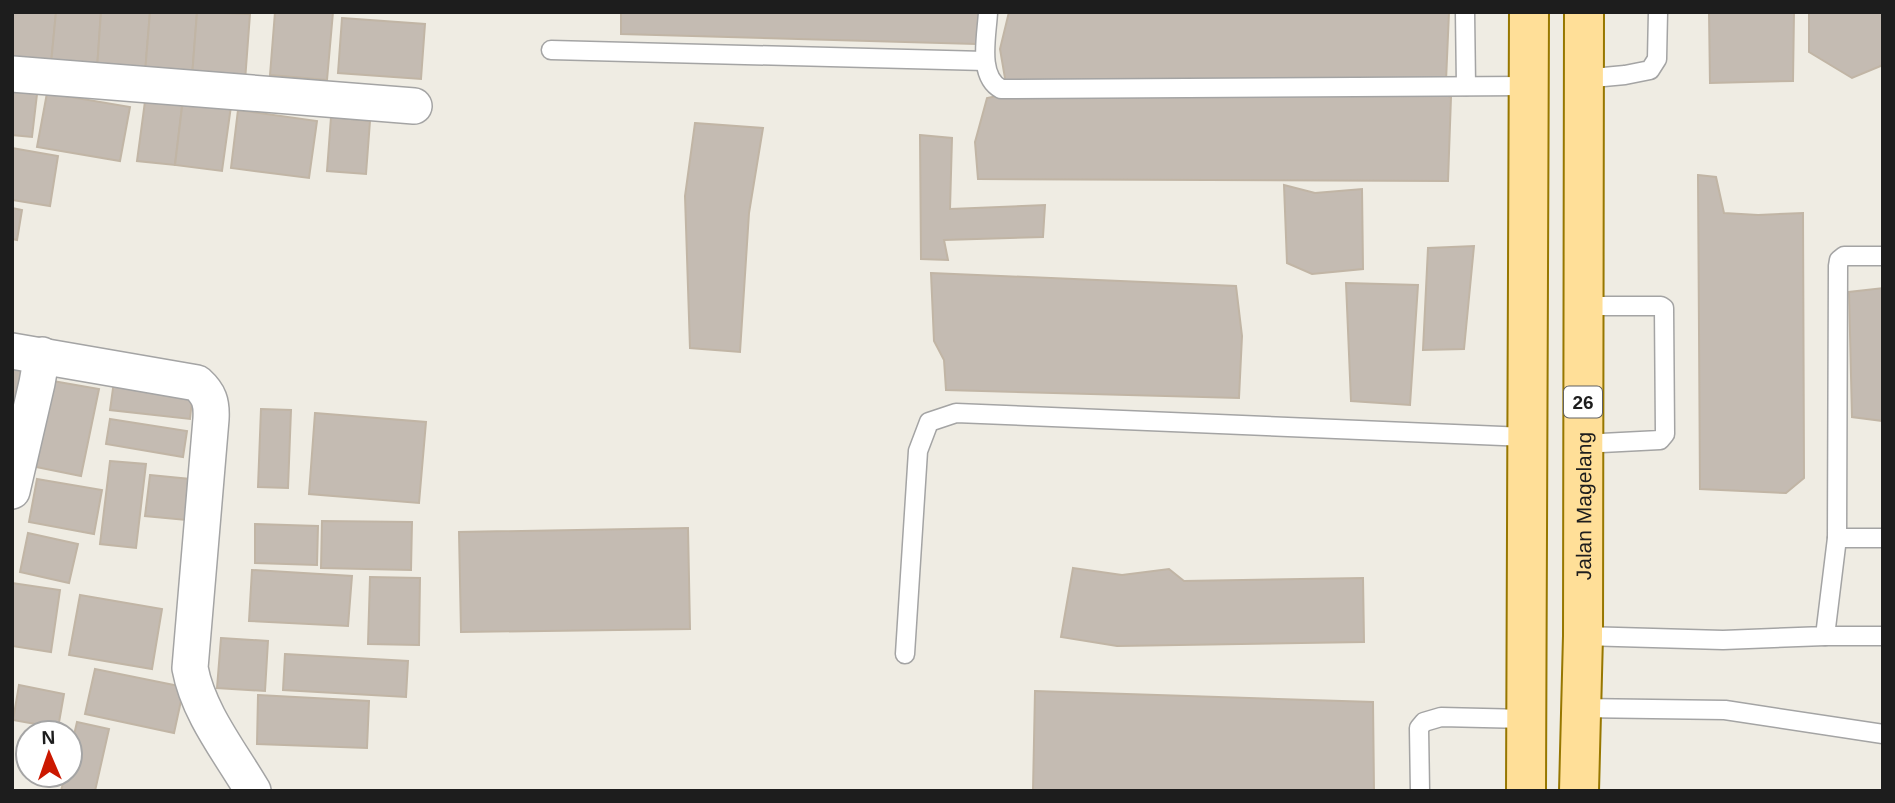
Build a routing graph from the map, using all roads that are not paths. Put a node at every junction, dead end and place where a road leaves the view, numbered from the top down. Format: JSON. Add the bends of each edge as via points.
{"nodes":[{"id":1,"x":988,"y":12,"type":"edge"},
{"id":2,"x":1465,"y":12,"type":"edge"},
{"id":3,"x":1529,"y":12,"type":"edge"},
{"id":4,"x":1584,"y":12,"type":"edge"},
{"id":5,"x":1658,"y":12,"type":"edge"},
{"id":6,"x":551,"y":50,"type":"dead end"},
{"id":7,"x":985,"y":61,"type":"junction"},
{"id":8,"x":12,"y":74,"type":"edge"},
{"id":9,"x":1583,"y":79,"type":"junction"},
{"id":10,"x":1466,"y":86,"type":"junction"},
{"id":11,"x":1530,"y":86,"type":"junction"},
{"id":12,"x":414,"y":106,"type":"dead end"},
{"id":13,"x":1883,"y":256,"type":"edge"},
{"id":14,"x":1583,"y":306,"type":"junction"},
{"id":15,"x":27,"y":353,"type":"edge"},
{"id":16,"x":1528,"y":437,"type":"junction"},
{"id":17,"x":1582,"y":444,"type":"junction"},
{"id":18,"x":12,"y":491,"type":"edge"},
{"id":19,"x":1837,"y":538,"type":"junction"},
{"id":20,"x":1883,"y":538,"type":"edge"},
{"id":21,"x":1583,"y":636,"type":"junction"},
{"id":22,"x":1825,"y":636,"type":"junction"},
{"id":23,"x":1883,"y":636,"type":"edge"},
{"id":24,"x":905,"y":654,"type":"dead end"},
{"id":25,"x":1580,"y":708,"type":"junction"},
{"id":26,"x":1527,"y":719,"type":"junction"},
{"id":27,"x":1883,"y":734,"type":"edge"},
{"id":28,"x":253,"y":791,"type":"edge"},
{"id":29,"x":1420,"y":791,"type":"edge"},
{"id":30,"x":1527,"y":791,"type":"edge"},
{"id":31,"x":1580,"y":791,"type":"edge"}],
"edges":[{"from":1,"to":7,"type":"lane"},
{"from":2,"to":10,"type":"lane"},
{"from":3,"to":11,"type":"main road"},
{"from":4,"to":9,"type":"main road","name":"Jalan Magelang","number":"26"},
{"from":5,"to":9,"type":"lane","via":[[1657,59],[1650,70]]},
{"from":6,"to":7,"type":"lane"},
{"from":7,"to":10,"type":"lane","via":[[990,80],[1001,89]]},
{"from":8,"to":12,"type":"street"},
{"from":9,"to":14,"type":"main road","name":"Jalan Magelang","number":"26"},
{"from":10,"to":11,"type":"lane"},
{"from":11,"to":16,"type":"main road"},
{"from":13,"to":19,"type":"lane","via":[[1844,256],[1838,266]]},
{"from":14,"to":17,"type":"main road","name":"Jalan Magelang","number":"26"},
{"from":14,"to":17,"type":"lane","via":[[1661,306],[1666,326],[1663,437]]},
{"from":15,"to":18,"type":"street","via":[[37,383]]},
{"from":15,"to":28,"type":"street","via":[[197,383],[212,403],[190,668],[203,708]]},
{"from":16,"to":24,"type":"lane","via":[[956,413],[929,422],[918,451]]},
{"from":16,"to":26,"type":"main road"},
{"from":17,"to":21,"type":"main road","name":"Jalan Magelang","number":"26"},
{"from":19,"to":20,"type":"lane"},
{"from":19,"to":22,"type":"lane"},
{"from":21,"to":22,"type":"lane","via":[[1723,640]]},
{"from":21,"to":25,"type":"main road","name":"Jalan Magelang","number":"26"},
{"from":22,"to":23,"type":"lane"},
{"from":25,"to":27,"type":"lane","via":[[1725,710]]},
{"from":25,"to":31,"type":"main road","name":"Jalan Magelang","number":"26"},
{"from":26,"to":29,"type":"lane","via":[[1441,717],[1423,722],[1419,728]]},
{"from":26,"to":30,"type":"main road"}]}
